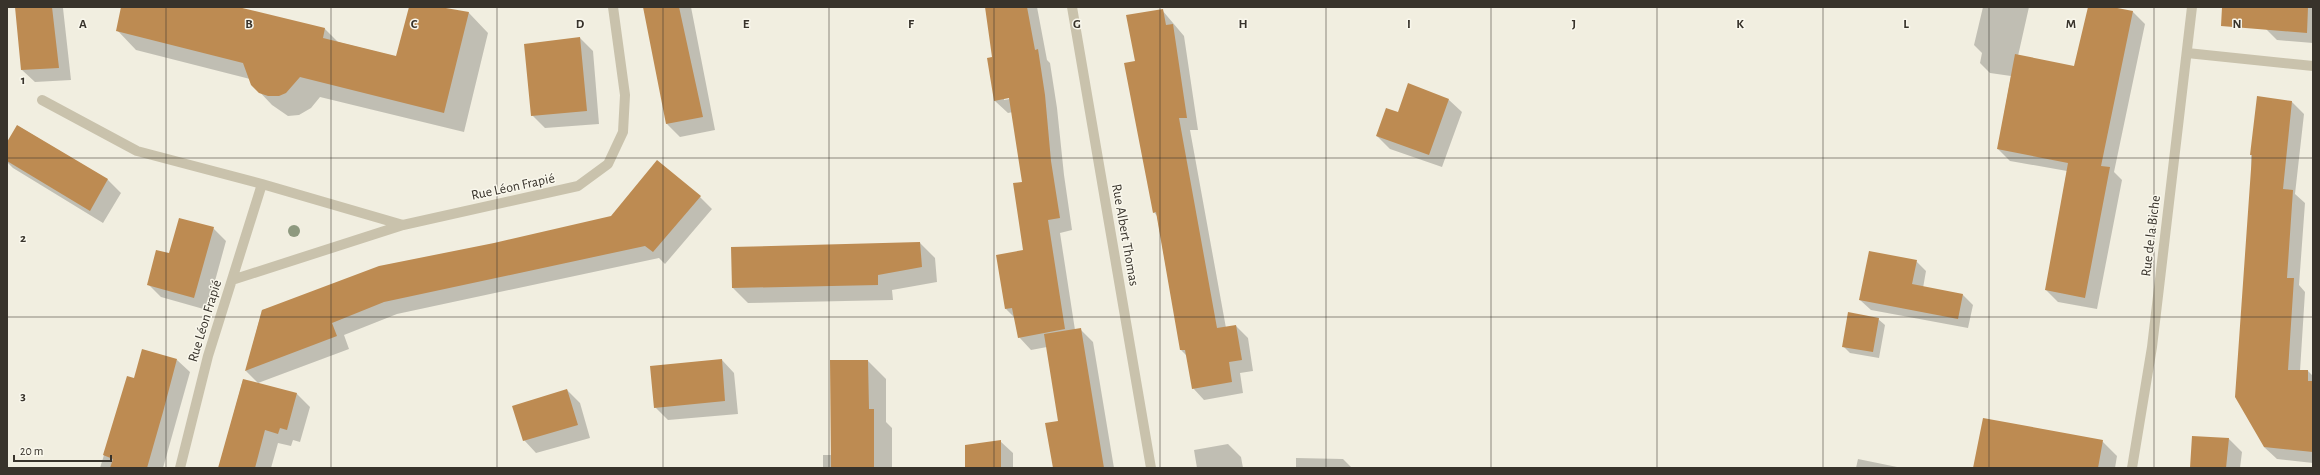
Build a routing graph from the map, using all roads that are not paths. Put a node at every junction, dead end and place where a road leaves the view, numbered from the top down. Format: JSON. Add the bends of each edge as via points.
{"nodes":[{"id":1,"x":612,"y":7,"type":"edge"},
{"id":2,"x":1072,"y":7,"type":"edge"},
{"id":3,"x":2192,"y":7,"type":"edge"},
{"id":4,"x":2187,"y":53,"type":"junction"},
{"id":5,"x":2313,"y":66,"type":"edge"},
{"id":6,"x":42,"y":100,"type":"dead end"},
{"id":7,"x":262,"y":184,"type":"junction"},
{"id":8,"x":403,"y":225,"type":"junction"},
{"id":9,"x":232,"y":280,"type":"junction"},
{"id":10,"x":180,"y":468,"type":"edge"},
{"id":11,"x":1151,"y":468,"type":"edge"},
{"id":12,"x":2132,"y":468,"type":"edge"}],
"edges":[{"from":1,"to":8,"type":"street","name":"Rue Léon Frapié","via":[[624,95],[623,132],[608,164],[578,186]]},
{"from":2,"to":11,"type":"street","name":"Rue Albert Thomas"},
{"from":3,"to":4,"type":"street","name":"Rue de la Biche"},
{"from":4,"to":5,"type":"street"},
{"from":4,"to":12,"type":"street","name":"Rue de la Biche","via":[[2152,347]]},
{"from":6,"to":7,"type":"street","name":"Rue Léon Frapié","via":[[137,151]]},
{"from":7,"to":8,"type":"street","name":"Rue Léon Frapié"},
{"from":7,"to":9,"type":"street","name":"Rue Léon Frapié"},
{"from":8,"to":9,"type":"street"},
{"from":9,"to":10,"type":"street","name":"Rue Léon Frapié","via":[[208,356]]}]}
